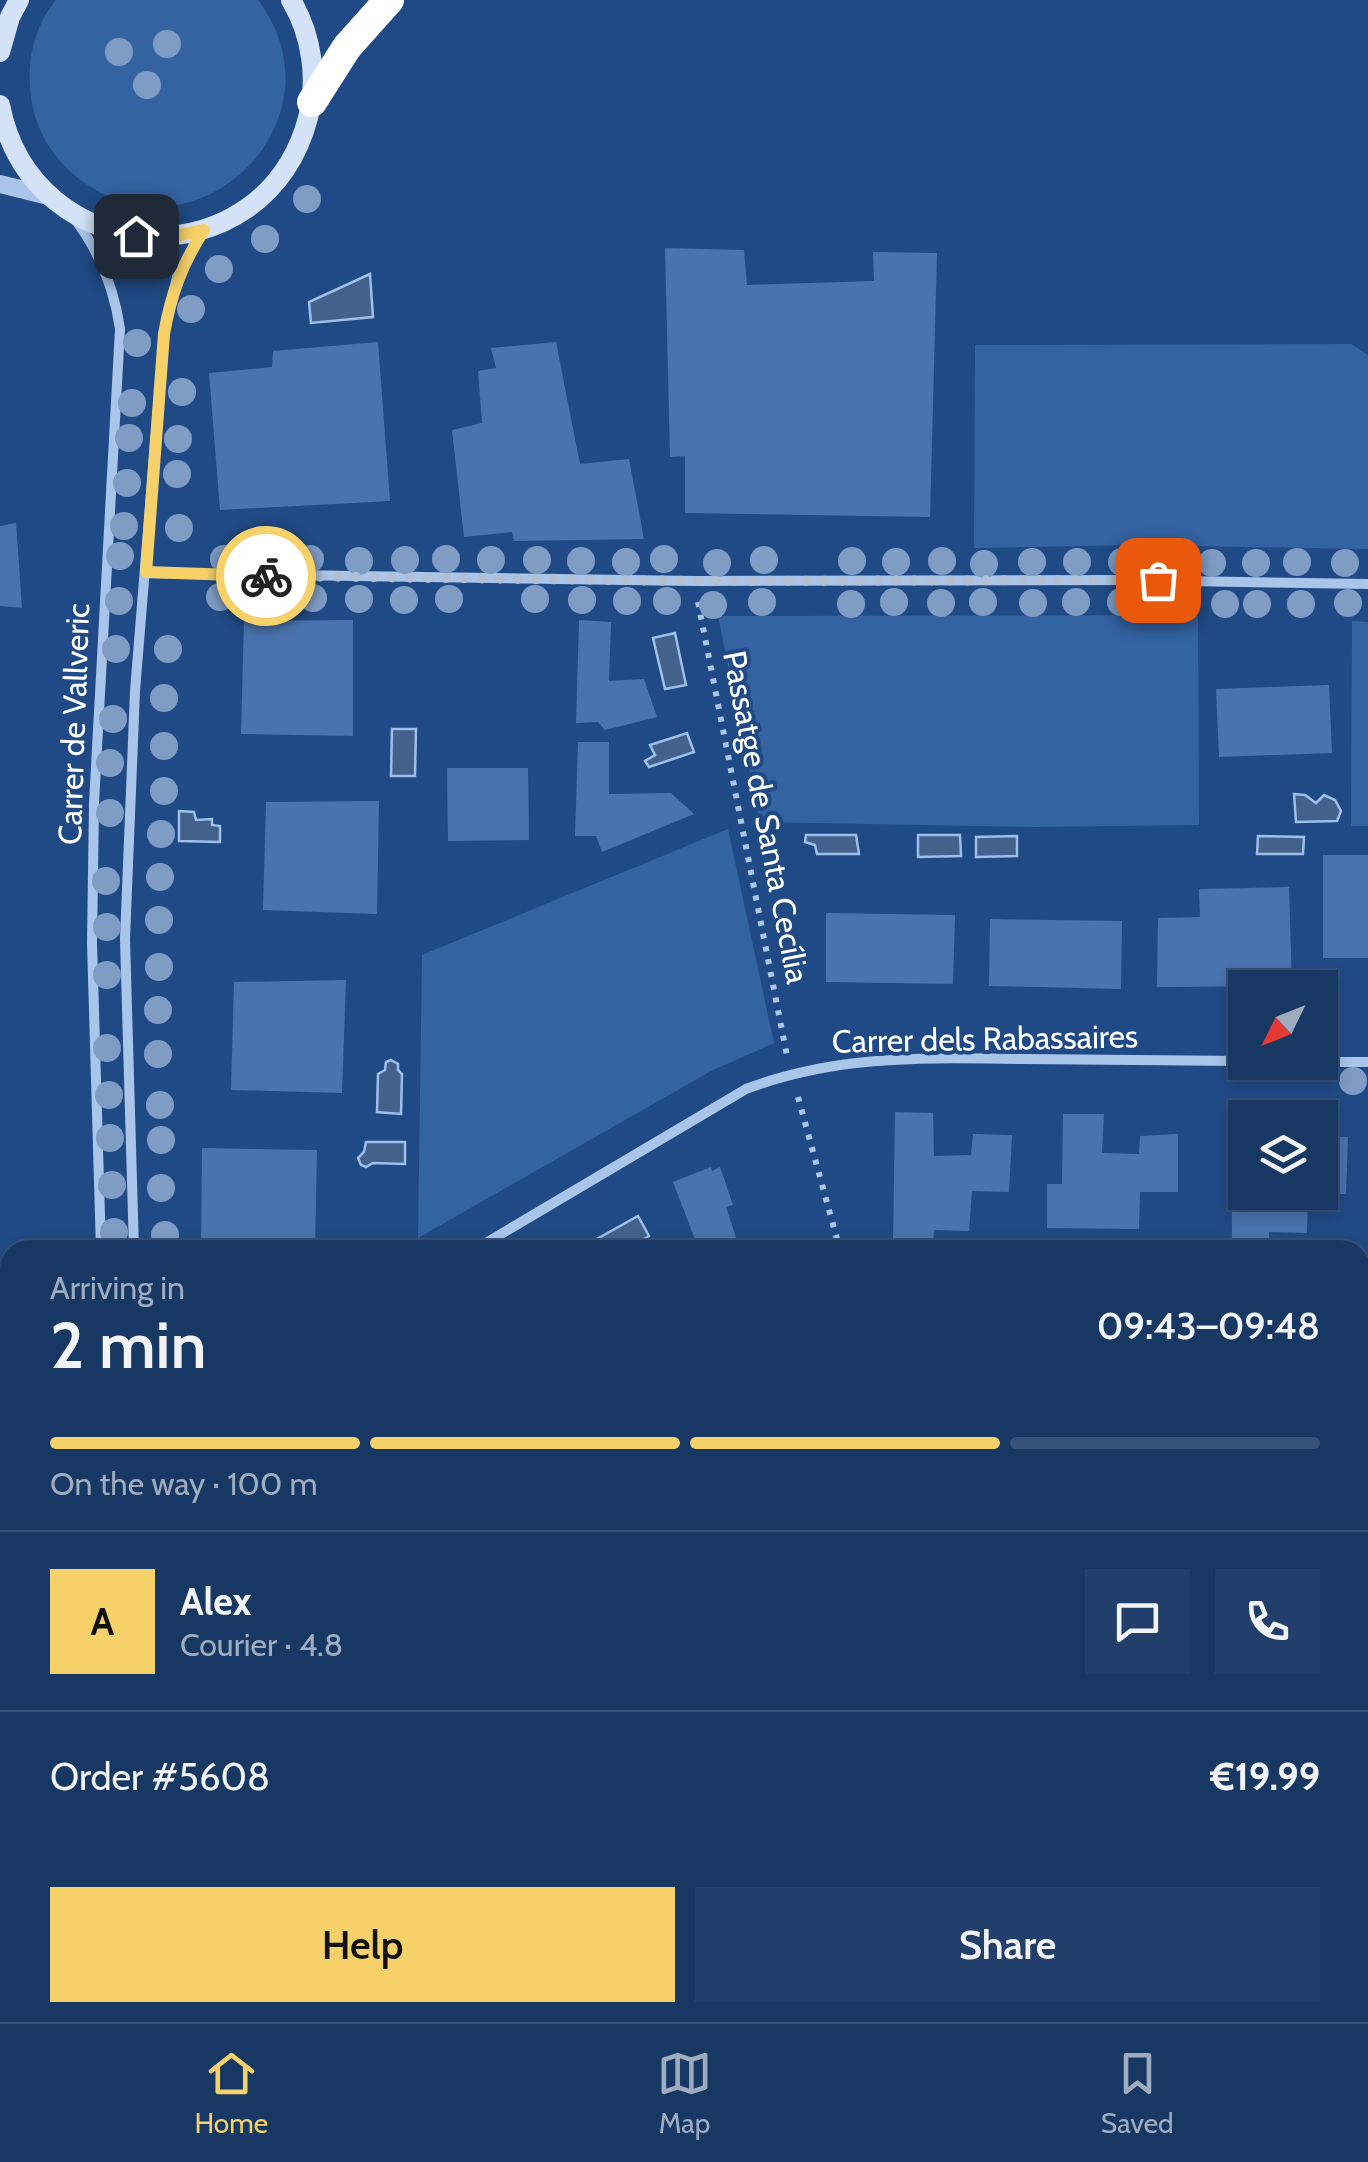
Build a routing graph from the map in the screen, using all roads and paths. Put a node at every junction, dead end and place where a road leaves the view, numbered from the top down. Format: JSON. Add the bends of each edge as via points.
{"nodes":[{"id":1,"x":19,"y":0,"type":"edge"},
{"id":2,"x":389,"y":0,"type":"edge"},
{"id":3,"x":293,"y":2,"type":"edge"},
{"id":4,"x":0,"y":52,"type":"edge"},
{"id":5,"x":312,"y":102,"type":"junction"},
{"id":6,"x":0,"y":106,"type":"edge"},
{"id":7,"x":0,"y":184,"type":"edge"},
{"id":8,"x":48,"y":196,"type":"junction"},
{"id":9,"x":71,"y":213,"type":"junction"},
{"id":10,"x":204,"y":230,"type":"junction"},
{"id":11,"x":146,"y":572,"type":"junction"},
{"id":12,"x":695,"y":581,"type":"junction"},
{"id":13,"x":1368,"y":584,"type":"edge"},
{"id":14,"x":1228,"y":1061,"type":"edge"},
{"id":15,"x":1338,"y":1062,"type":"edge"},
{"id":16,"x":1368,"y":1062,"type":"edge"},
{"id":17,"x":791,"y":1072,"type":"junction"},
{"id":18,"x":101,"y":1240,"type":"edge"},
{"id":19,"x":134,"y":1240,"type":"edge"},
{"id":20,"x":491,"y":1240,"type":"edge"},
{"id":21,"x":837,"y":1240,"type":"edge"}],
"edges":[{"from":1,"to":4,"type":"main road"},
{"from":2,"to":5,"type":"highway","via":[[347,47]]},
{"from":3,"to":5,"type":"main road","via":[[311,54]]},
{"from":5,"to":10,"type":"main road","via":[[303,137],[276,181],[236,216]]},
{"from":6,"to":8,"type":"main road","via":[[14,150]]},
{"from":7,"to":8,"type":"street"},
{"from":8,"to":9,"type":"main road"},
{"from":9,"to":10,"type":"main road","via":[[136,236]]},
{"from":9,"to":18,"type":"street","name":"Carrer de Vallveric","via":[[105,268],[120,330],[94,804]]},
{"from":10,"to":11,"type":"street","name":"Carrer de Vallveric","via":[[185,260],[164,334]]},
{"from":11,"to":12,"type":"street"},
{"from":11,"to":19,"type":"street","name":"Carrer de Vallveric","via":[[125,938]]},
{"from":12,"to":13,"type":"street"},
{"from":12,"to":17,"type":"path","name":"Passatge de Santa Cecília"},
{"from":14,"to":17,"type":"street","name":"Carrer dels Rabassaires","via":[[928,1058]]},
{"from":15,"to":16,"type":"street"},
{"from":17,"to":20,"type":"street","name":"Carrer dels Rabassaires","via":[[746,1089]]},
{"from":17,"to":21,"type":"path","name":"Passatge de Santa Cecília"}]}
